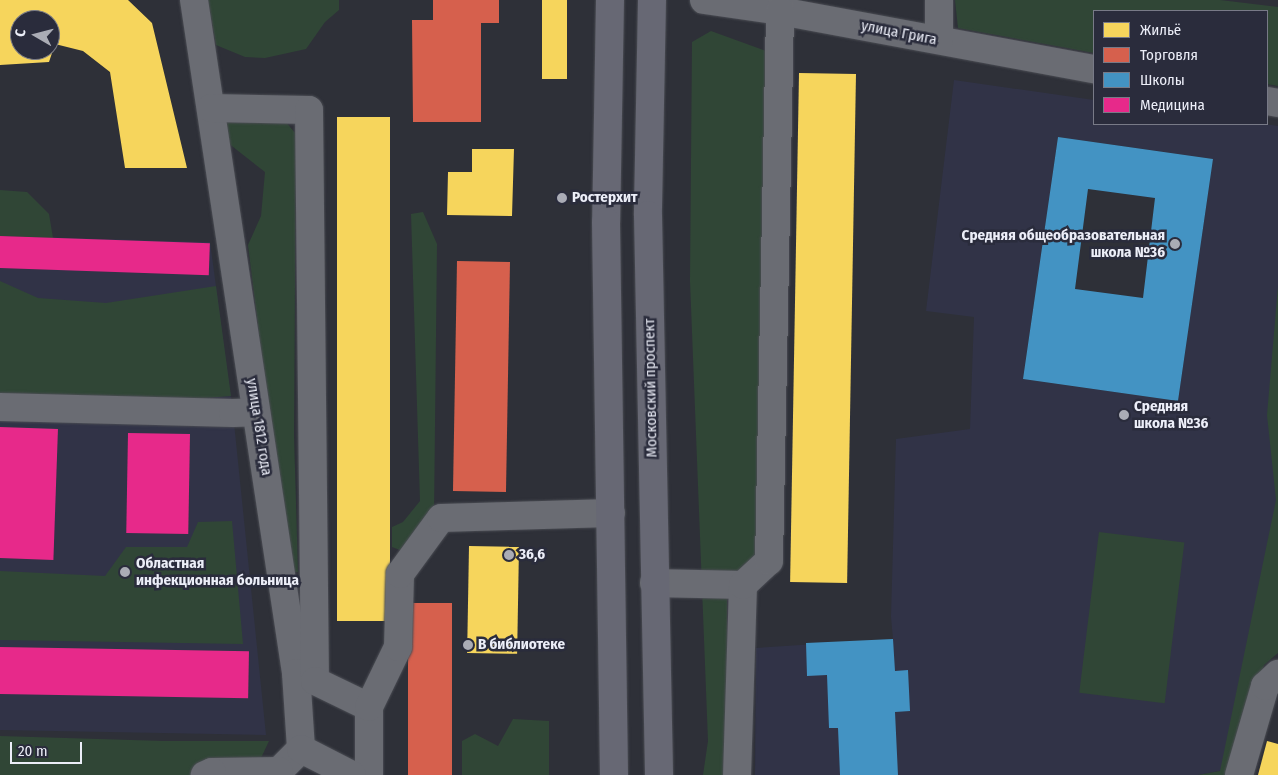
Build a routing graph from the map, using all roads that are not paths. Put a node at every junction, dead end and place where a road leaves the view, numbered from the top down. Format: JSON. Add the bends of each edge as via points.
{"nodes":[{"id":1,"x":194,"y":0,"type":"edge"},
{"id":2,"x":610,"y":0,"type":"edge"},
{"id":3,"x":652,"y":0,"type":"edge"},
{"id":4,"x":704,"y":0,"type":"edge"},
{"id":5,"x":939,"y":0,"type":"edge"},
{"id":6,"x":780,"y":11,"type":"junction"},
{"id":7,"x":939,"y":40,"type":"junction"},
{"id":8,"x":1093,"y":69,"type":"edge"},
{"id":9,"x":211,"y":108,"type":"junction"},
{"id":10,"x":0,"y":407,"type":"edge"},
{"id":11,"x":256,"y":412,"type":"junction"},
{"id":12,"x":612,"y":513,"type":"junction"},
{"id":13,"x":654,"y":583,"type":"junction"},
{"id":14,"x":743,"y":585,"type":"junction"},
{"id":15,"x":306,"y":677,"type":"junction"},
{"id":16,"x":1274,"y":683,"type":"edge"},
{"id":17,"x":369,"y":707,"type":"junction"},
{"id":18,"x":301,"y":749,"type":"junction"},
{"id":19,"x":205,"y":775,"type":"edge"},
{"id":20,"x":352,"y":775,"type":"edge"},
{"id":21,"x":368,"y":775,"type":"edge"},
{"id":22,"x":614,"y":775,"type":"edge"},
{"id":23,"x":659,"y":775,"type":"edge"},
{"id":24,"x":737,"y":775,"type":"edge"},
{"id":25,"x":1239,"y":775,"type":"edge"}],
"edges":[{"from":1,"to":9,"type":"street","name":"улица 1812 года"},
{"from":2,"to":12,"type":"main road","via":[[606,222]]},
{"from":3,"to":13,"type":"main road","name":"Московский проспект","via":[[648,215]]},
{"from":4,"to":6,"type":"street","name":"улица Грига"},
{"from":5,"to":7,"type":"street"},
{"from":6,"to":7,"type":"street","name":"улица Грига"},
{"from":6,"to":14,"type":"street","via":[[768,561]]},
{"from":7,"to":8,"type":"street","name":"улица Грига"},
{"from":9,"to":11,"type":"street","name":"улица 1812 года"},
{"from":9,"to":15,"type":"street","via":[[310,110]]},
{"from":10,"to":11,"type":"street"},
{"from":11,"to":15,"type":"street","name":"улица 1812 года"},
{"from":12,"to":17,"type":"street","via":[[441,518],[400,574],[398,647]]},
{"from":12,"to":22,"type":"main road"},
{"from":13,"to":14,"type":"street"},
{"from":13,"to":23,"type":"main road","name":"Московский проспект"},
{"from":14,"to":24,"type":"street"},
{"from":15,"to":17,"type":"street"},
{"from":15,"to":18,"type":"street","name":"улица 1812 года"},
{"from":16,"to":25,"type":"street"},
{"from":17,"to":21,"type":"street"},
{"from":18,"to":19,"type":"street","via":[[279,771],[212,772]]},
{"from":18,"to":20,"type":"street"}]}
